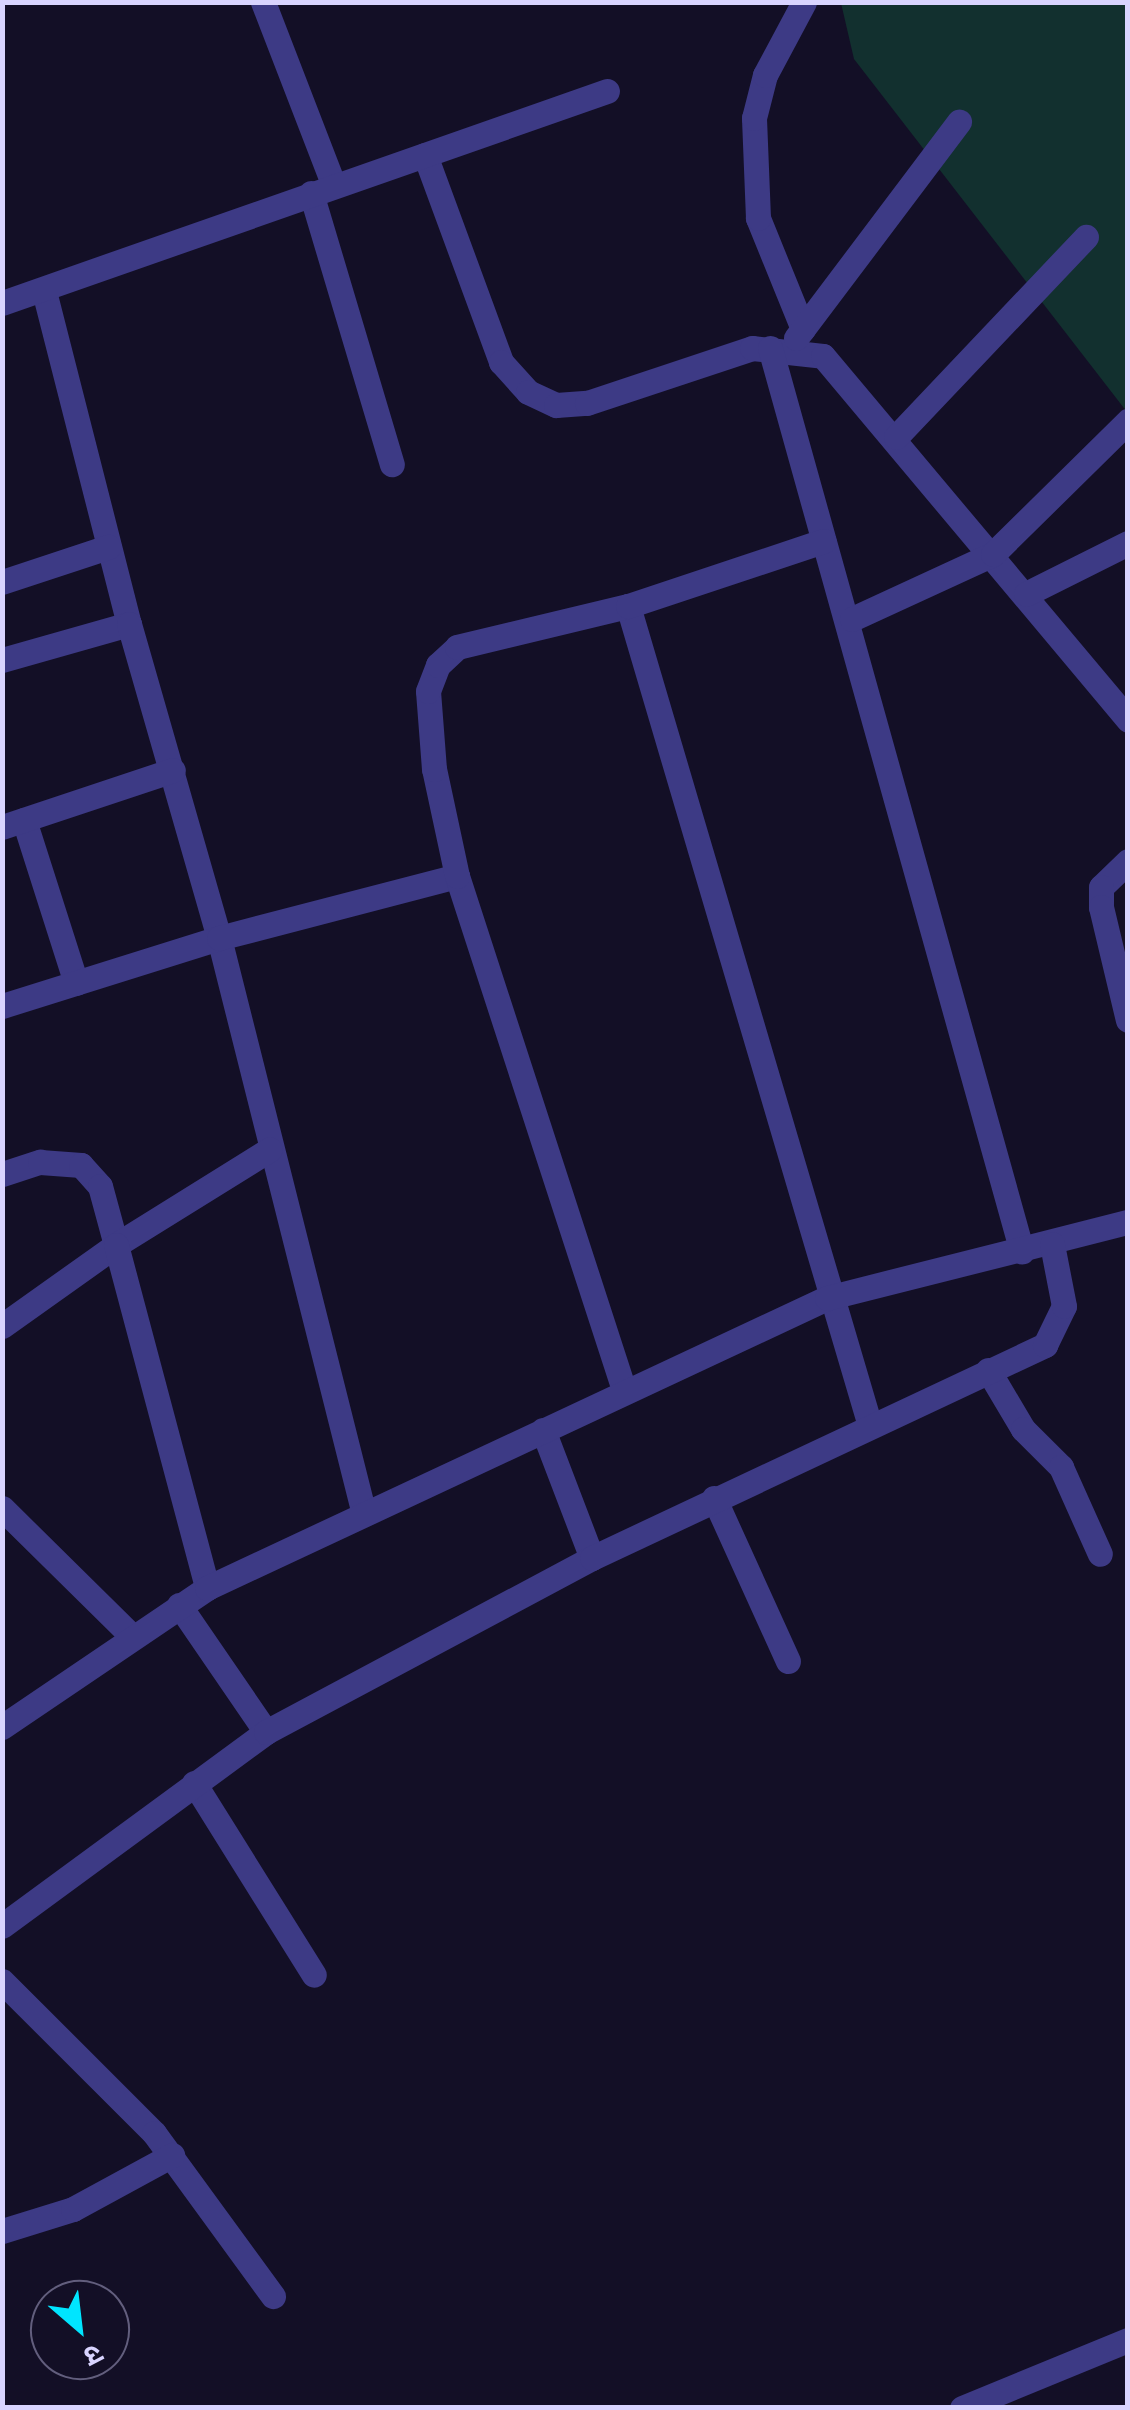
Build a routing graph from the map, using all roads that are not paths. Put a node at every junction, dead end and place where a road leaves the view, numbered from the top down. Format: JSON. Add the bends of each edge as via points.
{"nodes":[{"id":1,"x":263,"y":2,"type":"edge"},
{"id":2,"x":804,"y":2,"type":"edge"},
{"id":3,"x":608,"y":91,"type":"dead end"},
{"id":4,"x":958,"y":122,"type":"dead end"},
{"id":5,"x":425,"y":156,"type":"junction"},
{"id":6,"x":322,"y":190,"type":"junction"},
{"id":7,"x":1086,"y":237,"type":"dead end"},
{"id":8,"x":44,"y":291,"type":"junction"},
{"id":9,"x":2,"y":304,"type":"edge"},
{"id":10,"x":787,"y":342,"type":"junction"},
{"id":11,"x":1128,"y":420,"type":"edge"},
{"id":12,"x":896,"y":437,"type":"junction"},
{"id":13,"x":392,"y":464,"type":"dead end"},
{"id":14,"x":823,"y":540,"type":"junction"},
{"id":15,"x":1128,"y":543,"type":"edge"},
{"id":16,"x":994,"y":554,"type":"junction"},
{"id":17,"x":110,"y":555,"type":"junction"},
{"id":18,"x":2,"y":582,"type":"edge"},
{"id":19,"x":1026,"y":594,"type":"junction"},
{"id":20,"x":628,"y":606,"type":"junction"},
{"id":21,"x":126,"y":616,"type":"junction"},
{"id":22,"x":852,"y":619,"type":"junction"},
{"id":23,"x":2,"y":660,"type":"edge"},
{"id":24,"x":1128,"y":720,"type":"edge"},
{"id":25,"x":173,"y":770,"type":"junction"},
{"id":26,"x":13,"y":824,"type":"edge"},
{"id":27,"x":1128,"y":862,"type":"edge"},
{"id":28,"x":457,"y":876,"type":"junction"},
{"id":29,"x":219,"y":938,"type":"junction"},
{"id":30,"x":76,"y":983,"type":"junction"},
{"id":31,"x":2,"y":1006,"type":"edge"},
{"id":32,"x":1128,"y":1020,"type":"edge"},
{"id":33,"x":270,"y":1149,"type":"junction"},
{"id":34,"x":2,"y":1174,"type":"edge"},
{"id":35,"x":1128,"y":1222,"type":"edge"},
{"id":36,"x":116,"y":1244,"type":"junction"},
{"id":37,"x":1052,"y":1244,"type":"junction"},
{"id":38,"x":1022,"y":1252,"type":"junction"},
{"id":39,"x":827,"y":1298,"type":"junction"},
{"id":40,"x":5,"y":1318,"type":"edge"},
{"id":41,"x":988,"y":1370,"type":"junction"},
{"id":42,"x":624,"y":1390,"type":"junction"},
{"id":43,"x":869,"y":1422,"type":"junction"},
{"id":44,"x":543,"y":1430,"type":"junction"},
{"id":45,"x":714,"y":1498,"type":"junction"},
{"id":46,"x":2,"y":1508,"type":"edge"},
{"id":47,"x":364,"y":1510,"type":"junction"},
{"id":48,"x":1100,"y":1554,"type":"dead end"},
{"id":49,"x":592,"y":1558,"type":"junction"},
{"id":50,"x":206,"y":1588,"type":"junction"},
{"id":51,"x":180,"y":1605,"type":"junction"},
{"id":52,"x":131,"y":1635,"type":"junction"},
{"id":53,"x":788,"y":1661,"type":"dead end"},
{"id":54,"x":2,"y":1727,"type":"edge"},
{"id":55,"x":266,"y":1732,"type":"junction"},
{"id":56,"x":194,"y":1783,"type":"junction"},
{"id":57,"x":2,"y":1926,"type":"edge"},
{"id":58,"x":314,"y":1975,"type":"dead end"},
{"id":59,"x":2,"y":1980,"type":"edge"},
{"id":60,"x":172,"y":2155,"type":"junction"},
{"id":61,"x":2,"y":2231,"type":"edge"},
{"id":62,"x":273,"y":2296,"type":"dead end"},
{"id":63,"x":1128,"y":2340,"type":"edge"},
{"id":64,"x":962,"y":2408,"type":"edge"}],
"edges":[{"from":1,"to":6,"type":"street"},
{"from":2,"to":10,"type":"street","via":[[765,76],[754,118],[758,218]]},
{"from":3,"to":5,"type":"street"},
{"from":4,"to":10,"type":"street"},
{"from":5,"to":6,"type":"street"},
{"from":5,"to":10,"type":"street","via":[[500,362],[528,392],[556,405],[587,402]]},
{"from":6,"to":8,"type":"street"},
{"from":6,"to":13,"type":"street"},
{"from":7,"to":12,"type":"street"},
{"from":8,"to":9,"type":"street"},
{"from":8,"to":17,"type":"street"},
{"from":10,"to":12,"type":"street","via":[[823,356]]},
{"from":10,"to":14,"type":"street"},
{"from":11,"to":16,"type":"street"},
{"from":12,"to":16,"type":"street"},
{"from":14,"to":20,"type":"street"},
{"from":14,"to":22,"type":"street"},
{"from":15,"to":19,"type":"street"},
{"from":16,"to":19,"type":"street"},
{"from":16,"to":22,"type":"street"},
{"from":17,"to":18,"type":"street"},
{"from":17,"to":21,"type":"street"},
{"from":19,"to":24,"type":"street"},
{"from":20,"to":28,"type":"street","via":[[458,648],[438,664],[428,691],[434,769]]},
{"from":20,"to":39,"type":"street"},
{"from":21,"to":23,"type":"street"},
{"from":21,"to":25,"type":"street"},
{"from":22,"to":38,"type":"street"},
{"from":25,"to":26,"type":"street"},
{"from":25,"to":29,"type":"street"},
{"from":26,"to":30,"type":"street"},
{"from":27,"to":32,"type":"street","via":[[1101,887],[1100,906]]},
{"from":28,"to":29,"type":"street"},
{"from":28,"to":42,"type":"street"},
{"from":29,"to":30,"type":"street"},
{"from":29,"to":33,"type":"street"},
{"from":30,"to":31,"type":"street"},
{"from":33,"to":36,"type":"street"},
{"from":33,"to":47,"type":"street"},
{"from":34,"to":36,"type":"street","via":[[40,1162],[81,1165],[100,1186]]},
{"from":35,"to":37,"type":"street"},
{"from":36,"to":40,"type":"street"},
{"from":36,"to":50,"type":"street"},
{"from":37,"to":38,"type":"street"},
{"from":37,"to":41,"type":"street","via":[[1064,1306],[1060,1326],[1044,1345]]},
{"from":38,"to":39,"type":"street"},
{"from":39,"to":42,"type":"street"},
{"from":39,"to":43,"type":"street"},
{"from":41,"to":43,"type":"street"},
{"from":41,"to":48,"type":"street","via":[[1022,1430],[1061,1467]]},
{"from":42,"to":44,"type":"street"},
{"from":43,"to":45,"type":"street"},
{"from":44,"to":47,"type":"street"},
{"from":44,"to":49,"type":"street"},
{"from":45,"to":49,"type":"street"},
{"from":45,"to":53,"type":"street"},
{"from":46,"to":52,"type":"street"},
{"from":47,"to":50,"type":"street"},
{"from":49,"to":55,"type":"street"},
{"from":50,"to":51,"type":"street"},
{"from":51,"to":52,"type":"street"},
{"from":51,"to":55,"type":"street"},
{"from":52,"to":54,"type":"street"},
{"from":55,"to":56,"type":"street"},
{"from":56,"to":57,"type":"street"},
{"from":56,"to":58,"type":"street"},
{"from":59,"to":60,"type":"street"},
{"from":60,"to":61,"type":"street","via":[[73,2209]]},
{"from":60,"to":62,"type":"street"},
{"from":63,"to":64,"type":"street"}]}
